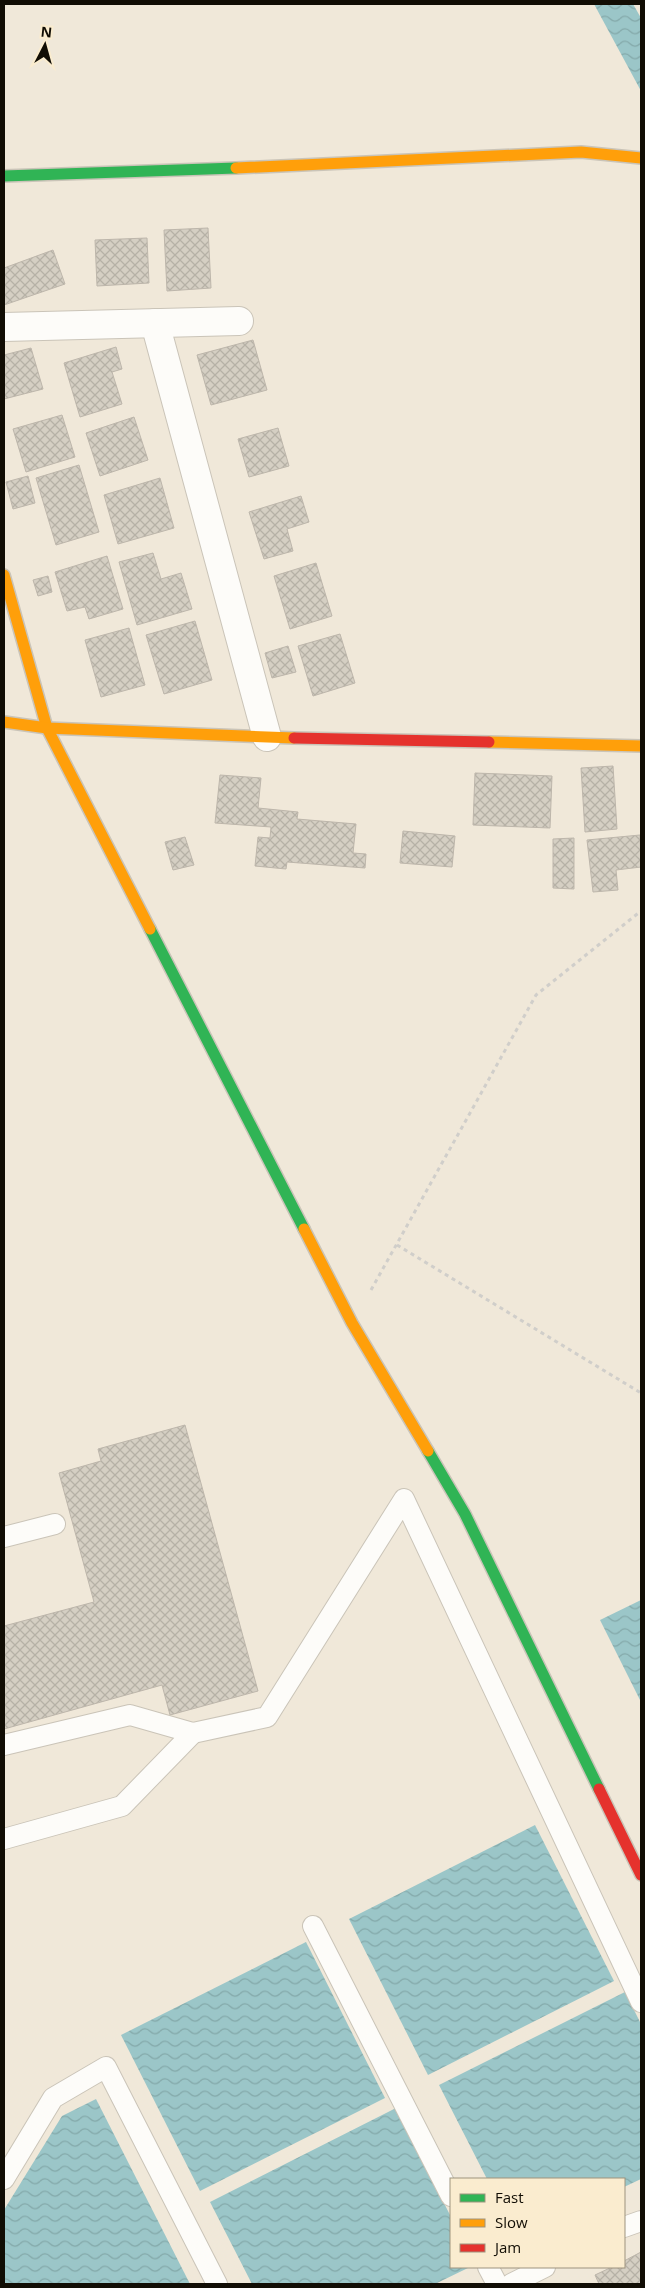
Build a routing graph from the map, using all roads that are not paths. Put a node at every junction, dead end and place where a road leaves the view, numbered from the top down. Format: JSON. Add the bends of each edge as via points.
{"nodes":[{"id":1,"x":641,"y":158,"type":"edge"},
{"id":2,"x":4,"y":176,"type":"edge"},
{"id":3,"x":239,"y":320,"type":"dead end"},
{"id":4,"x":155,"y":323,"type":"junction"},
{"id":5,"x":4,"y":326,"type":"edge"},
{"id":6,"x":4,"y":575,"type":"edge"},
{"id":7,"x":4,"y":722,"type":"edge"},
{"id":8,"x":47,"y":728,"type":"junction"},
{"id":9,"x":267,"y":737,"type":"junction"},
{"id":10,"x":641,"y":746,"type":"edge"},
{"id":11,"x":55,"y":1524,"type":"dead end"},
{"id":12,"x":4,"y":1537,"type":"edge"},
{"id":13,"x":193,"y":1733,"type":"junction"},
{"id":14,"x":4,"y":1745,"type":"edge"},
{"id":15,"x":4,"y":1838,"type":"edge"},
{"id":16,"x":641,"y":1875,"type":"edge"},
{"id":17,"x":313,"y":1926,"type":"dead end"},
{"id":18,"x":641,"y":2002,"type":"edge"},
{"id":19,"x":4,"y":2179,"type":"edge"},
{"id":20,"x":450,"y":2194,"type":"edge"},
{"id":21,"x":641,"y":2221,"type":"edge"},
{"id":22,"x":625,"y":2227,"type":"edge"},
{"id":23,"x":489,"y":2268,"type":"edge"},
{"id":24,"x":544,"y":2268,"type":"edge"},
{"id":25,"x":217,"y":2284,"type":"edge"},
{"id":26,"x":497,"y":2284,"type":"edge"},
{"id":27,"x":511,"y":2284,"type":"edge"}],
"edges":[{"from":1,"to":2,"type":"street","via":[[581,152]]},
{"from":3,"to":4,"type":"street"},
{"from":4,"to":5,"type":"street"},
{"from":4,"to":9,"type":"street"},
{"from":6,"to":8,"type":"street"},
{"from":7,"to":8,"type":"street"},
{"from":8,"to":9,"type":"street"},
{"from":8,"to":16,"type":"street","via":[[352,1323],[464,1514]]},
{"from":9,"to":10,"type":"street"},
{"from":11,"to":12,"type":"lane"},
{"from":13,"to":14,"type":"lane","via":[[130,1715]]},
{"from":13,"to":15,"type":"lane","via":[[122,1806]]},
{"from":13,"to":18,"type":"lane","via":[[267,1717],[404,1499]]},
{"from":17,"to":20,"type":"lane"},
{"from":19,"to":25,"type":"lane","via":[[54,2098],[106,2067]]},
{"from":21,"to":22,"type":"lane"},
{"from":23,"to":26,"type":"lane"},
{"from":24,"to":27,"type":"lane"}]}
